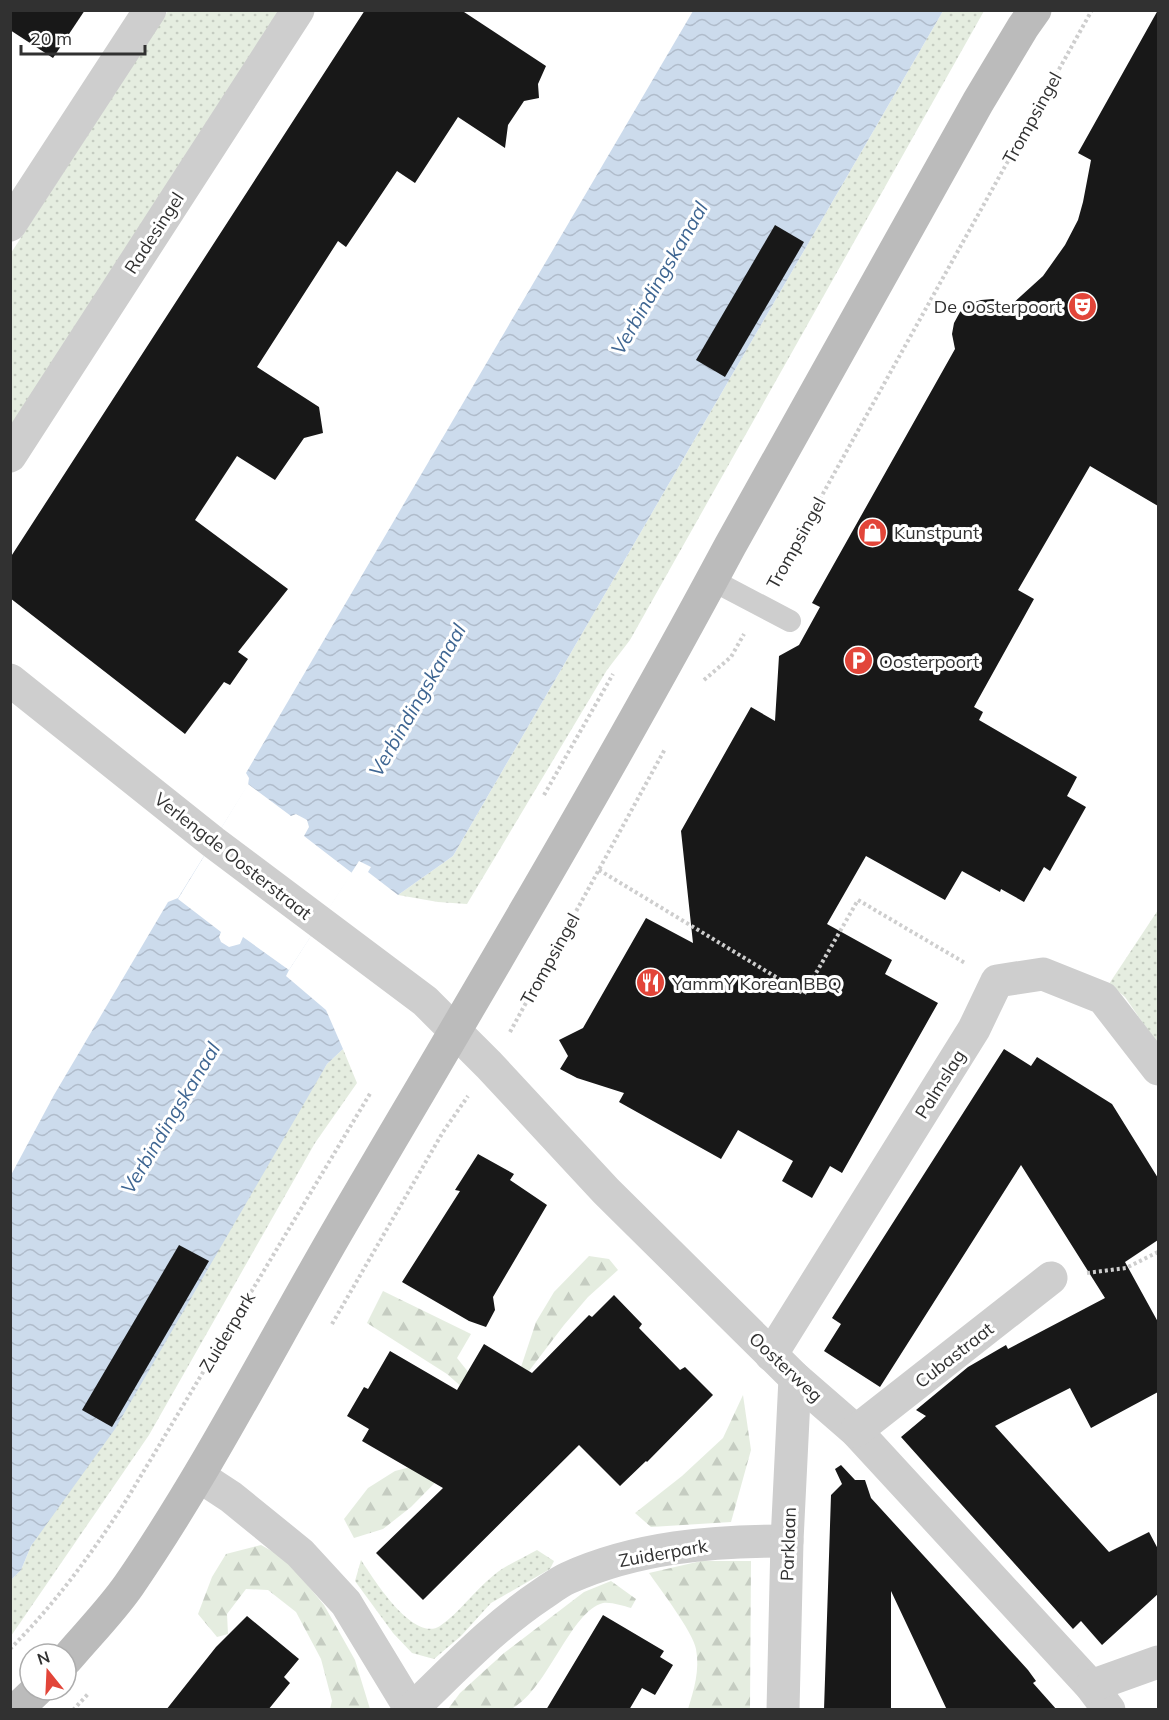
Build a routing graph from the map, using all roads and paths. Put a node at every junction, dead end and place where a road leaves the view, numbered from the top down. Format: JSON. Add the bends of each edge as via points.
{"nodes":[{"id":1,"x":150,"y":10,"type":"edge"},
{"id":2,"x":298,"y":10,"type":"edge"},
{"id":3,"x":1035,"y":10,"type":"edge"},
{"id":4,"x":1092,"y":10,"type":"edge"},
{"id":5,"x":10,"y":225,"type":"edge"},
{"id":6,"x":10,"y":456,"type":"edge"},
{"id":7,"x":712,"y":580,"type":"junction"},
{"id":8,"x":760,"y":606,"type":"junction"},
{"id":9,"x":790,"y":621,"type":"dead end"},
{"id":10,"x":10,"y":680,"type":"edge"},
{"id":11,"x":699,"y":689,"type":"dead end"},
{"id":12,"x":671,"y":739,"type":"dead end"},
{"id":13,"x":599,"y":870,"type":"junction"},
{"id":14,"x":997,"y":981,"type":"junction"},
{"id":15,"x":456,"y":1032,"type":"junction"},
{"id":16,"x":489,"y":1065,"type":"junction"},
{"id":17,"x":1158,"y":1069,"type":"edge"},
{"id":18,"x":375,"y":1086,"type":"dead end"},
{"id":19,"x":1158,"y":1252,"type":"edge"},
{"id":20,"x":1051,"y":1278,"type":"joint"},
{"id":21,"x":771,"y":1355,"type":"junction"},
{"id":22,"x":795,"y":1378,"type":"junction"},
{"id":23,"x":856,"y":1431,"type":"junction"},
{"id":24,"x":199,"y":1476,"type":"junction"},
{"id":25,"x":787,"y":1541,"type":"junction"},
{"id":26,"x":78,"y":1646,"type":"edge"},
{"id":27,"x":10,"y":1649,"type":"edge"},
{"id":28,"x":1158,"y":1662,"type":"edge"},
{"id":29,"x":1100,"y":1698,"type":"edge"},
{"id":30,"x":411,"y":1710,"type":"edge"},
{"id":31,"x":783,"y":1710,"type":"edge"}],
"edges":[{"from":1,"to":5,"type":"street"},
{"from":2,"to":6,"type":"street","name":"Radesingel"},
{"from":3,"to":7,"type":"main road","via":[[978,102]]},
{"from":4,"to":8,"type":"path","name":"Trompsingel"},
{"from":7,"to":8,"type":"lane"},
{"from":7,"to":15,"type":"main road"},
{"from":8,"to":9,"type":"lane"},
{"from":8,"to":11,"type":"path","name":"Trompsingel","via":[[731,657],[704,679]]},
{"from":10,"to":15,"type":"street","name":"Verlengde Oosterstraat","via":[[213,842],[425,1001]]},
{"from":12,"to":13,"type":"path","name":"Trompsingel"},
{"from":13,"to":14,"type":"path","via":[[804,994],[858,900]]},
{"from":13,"to":16,"type":"path","name":"Trompsingel"},
{"from":14,"to":17,"type":"street","via":[[1042,974],[1103,998]]},
{"from":14,"to":21,"type":"street","name":"Palmslag","via":[[974,1029]]},
{"from":15,"to":16,"type":"street","name":"Oosterweg"},
{"from":15,"to":24,"type":"main road","via":[[339,1228]]},
{"from":16,"to":21,"type":"street","name":"Oosterweg","via":[[606,1191]]},
{"from":18,"to":27,"type":"path","name":"Zuiderpark","via":[[98,1544]]},
{"from":19,"to":20,"type":"path","via":[[1126,1268]]},
{"from":20,"to":23,"type":"street","name":"Cubastraat"},
{"from":21,"to":22,"type":"street","name":"Oosterweg"},
{"from":22,"to":23,"type":"street","name":"Oosterweg"},
{"from":22,"to":25,"type":"street","name":"Parklaan"},
{"from":23,"to":29,"type":"street","name":"Oosterweg"},
{"from":24,"to":26,"type":"main road","via":[[127,1588]]},
{"from":24,"to":30,"type":"street","name":"Zuiderpark","via":[[300,1553],[346,1603]]},
{"from":25,"to":30,"type":"street","name":"Zuiderpark","via":[[678,1547],[627,1557],[567,1578],[517,1611]]},
{"from":25,"to":31,"type":"street","name":"Parklaan"},
{"from":28,"to":29,"type":"street"}]}
